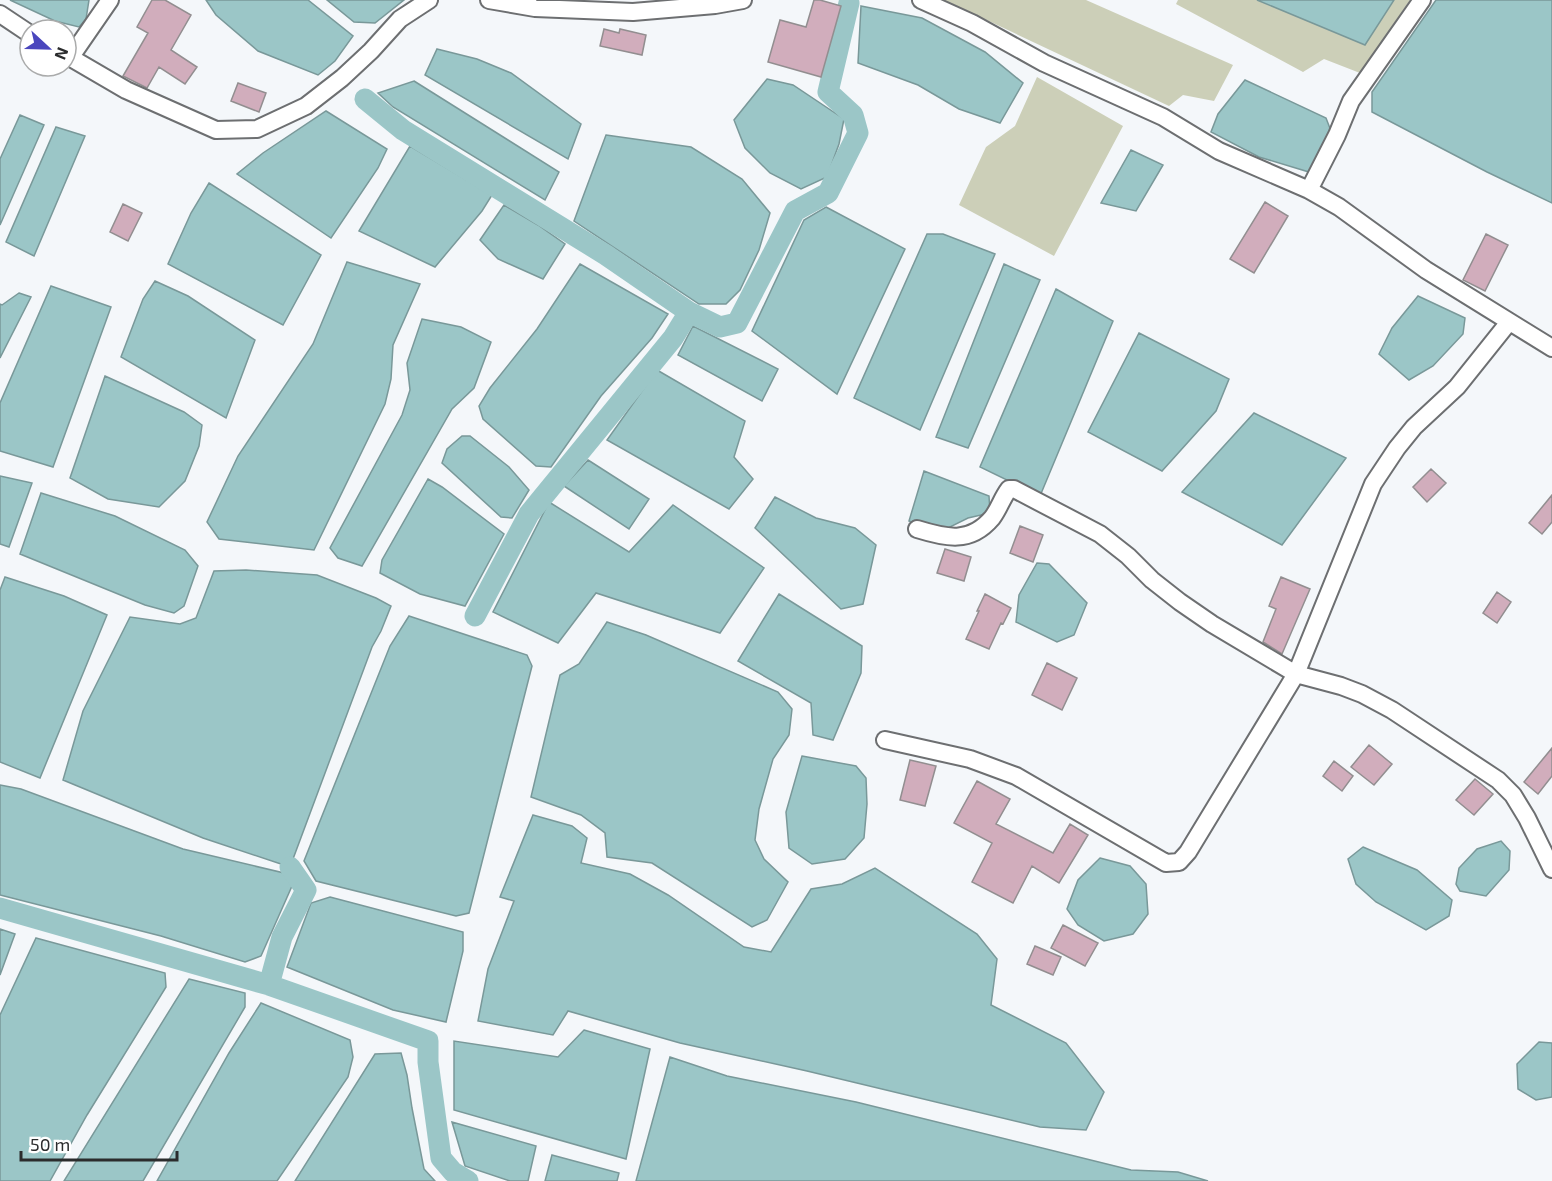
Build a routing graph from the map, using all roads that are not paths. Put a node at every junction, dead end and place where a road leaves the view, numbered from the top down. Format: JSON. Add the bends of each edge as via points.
{"nodes":[{"id":1,"x":110,"y":0,"type":"edge"},
{"id":2,"x":429,"y":0,"type":"edge"},
{"id":3,"x":489,"y":0,"type":"edge"},
{"id":4,"x":743,"y":0,"type":"edge"},
{"id":5,"x":921,"y":0,"type":"edge"},
{"id":6,"x":1422,"y":0,"type":"edge"},
{"id":7,"x":651,"y":6,"type":"edge"},
{"id":8,"x":0,"y":14,"type":"edge"},
{"id":9,"x":18,"y":26,"type":"edge"},
{"id":10,"x":78,"y":43,"type":"edge"},
{"id":11,"x":78,"y":63,"type":"edge"},
{"id":12,"x":1309,"y":190,"type":"junction"},
{"id":13,"x":1509,"y":322,"type":"junction"},
{"id":14,"x":1552,"y":348,"type":"edge"},
{"id":15,"x":917,"y":529,"type":"dead end"},
{"id":16,"x":1296,"y":675,"type":"junction"},
{"id":17,"x":885,"y":740,"type":"dead end"},
{"id":18,"x":1552,"y":868,"type":"edge"}],
"edges":[{"from":1,"to":10,"type":"street"},
{"from":2,"to":11,"type":"street","via":[[400,19],[342,78],[306,106],[256,129],[216,130],[126,90]]},
{"from":3,"to":7,"type":"street","via":[[535,8],[604,11]]},
{"from":4,"to":7,"type":"street","via":[[715,5]]},
{"from":5,"to":12,"type":"street","via":[[1044,63],[1163,117],[1219,151]]},
{"from":6,"to":12,"type":"street","via":[[1351,100]]},
{"from":8,"to":9,"type":"street"},
{"from":12,"to":13,"type":"street"},
{"from":13,"to":14,"type":"street"},
{"from":13,"to":16,"type":"street","via":[[1457,387],[1414,427],[1373,484]]},
{"from":15,"to":16,"type":"street","via":[[952,538],[971,535],[992,518],[1009,489],[1020,491],[1100,534],[1180,602]]},
{"from":16,"to":17,"type":"street","via":[[1179,862],[1166,863],[1016,777],[969,759]]},
{"from":16,"to":18,"type":"street","via":[[1362,694],[1498,780],[1513,795]]}]}
